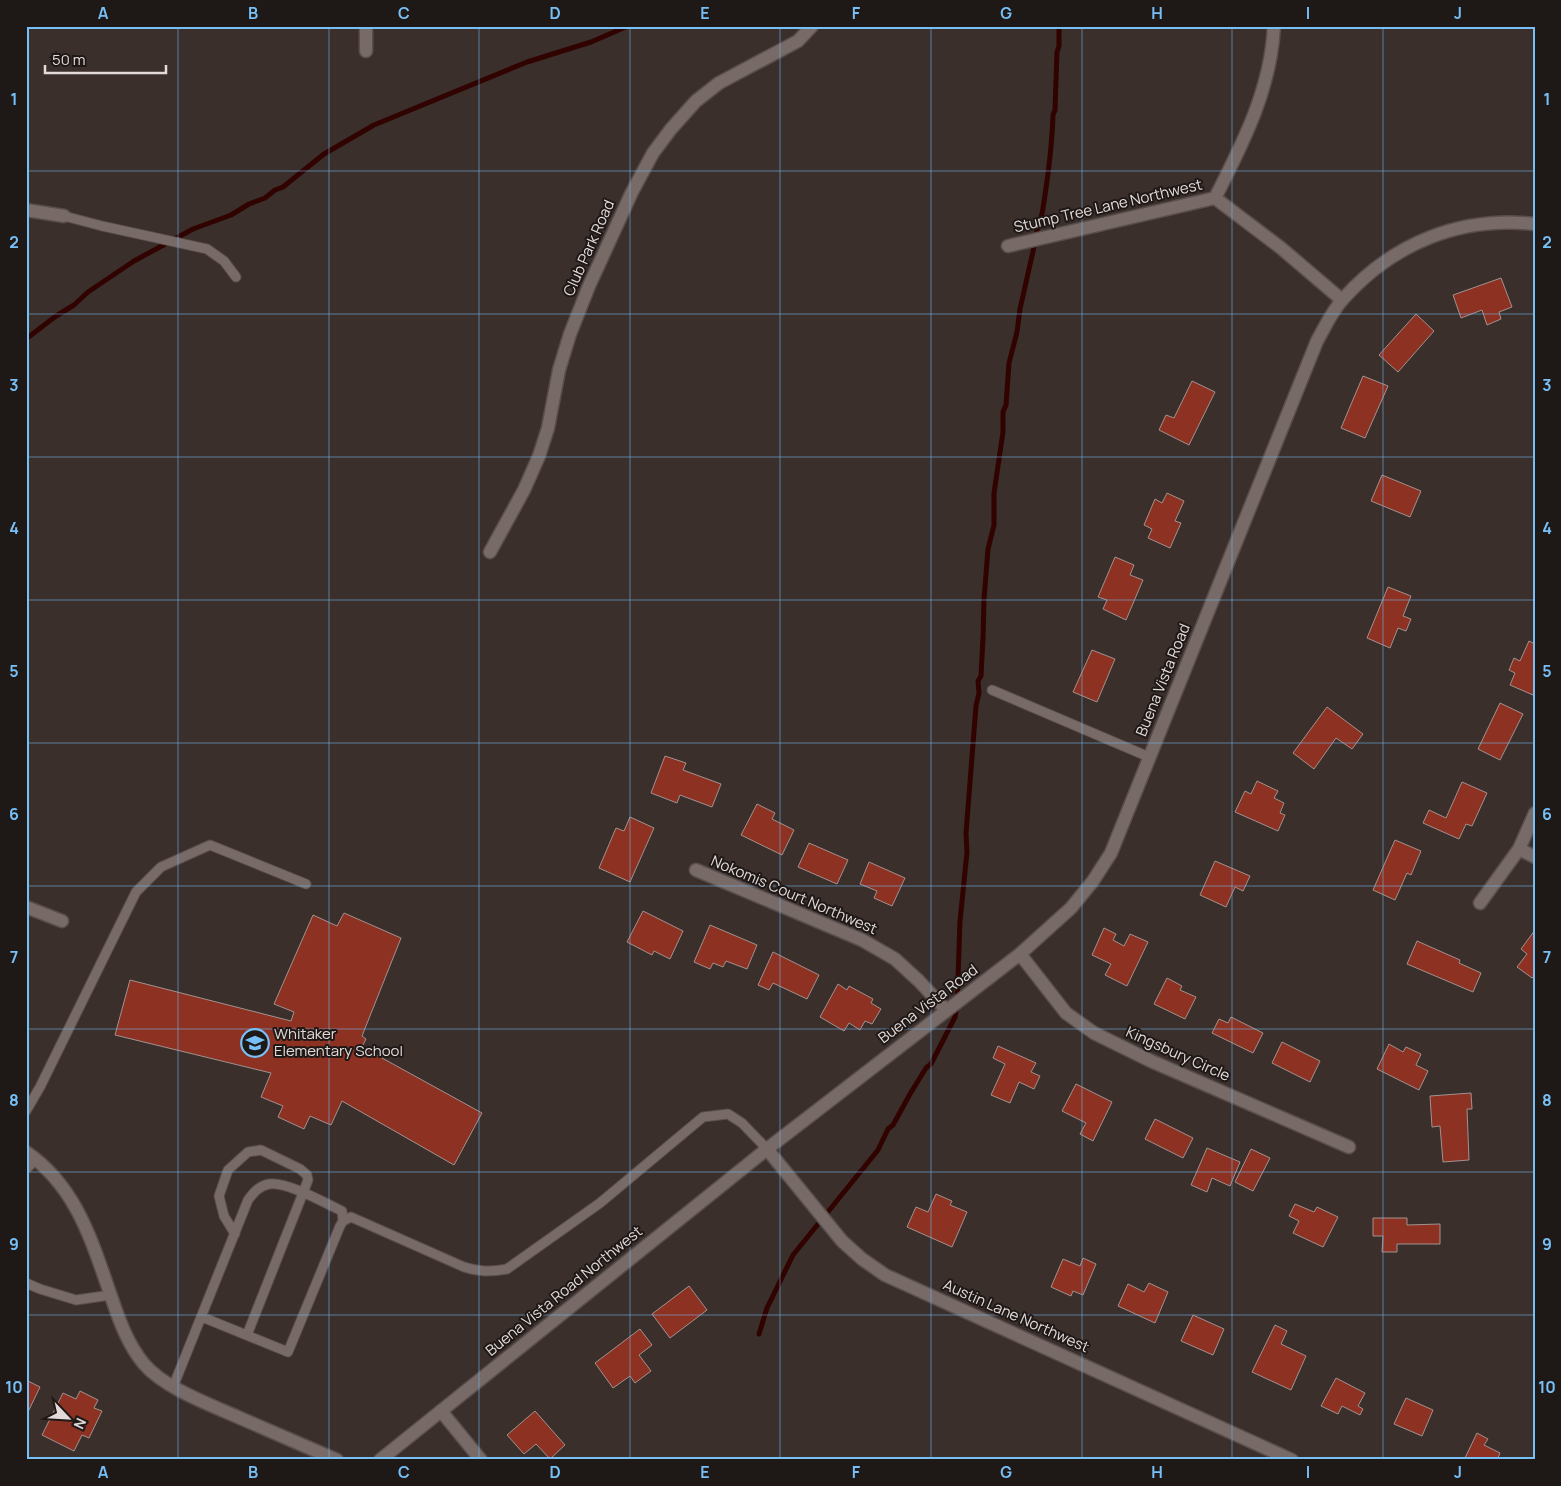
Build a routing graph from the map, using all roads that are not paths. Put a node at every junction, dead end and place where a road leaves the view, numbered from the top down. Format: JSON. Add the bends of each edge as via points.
{"nodes":[{"id":1,"x":366,"y":26,"type":"edge"},
{"id":2,"x":812,"y":26,"type":"edge"},
{"id":3,"x":1274,"y":26,"type":"edge"},
{"id":4,"x":366,"y":51,"type":"dead end"},
{"id":5,"x":1215,"y":198,"type":"junction"},
{"id":6,"x":26,"y":210,"type":"edge"},
{"id":7,"x":64,"y":216,"type":"joint"},
{"id":8,"x":1535,"y":224,"type":"edge"},
{"id":9,"x":1008,"y":246,"type":"dead end"},
{"id":10,"x":236,"y":277,"type":"dead end"},
{"id":11,"x":1342,"y":300,"type":"junction"},
{"id":12,"x":490,"y":552,"type":"dead end"},
{"id":13,"x":992,"y":690,"type":"dead end"},
{"id":14,"x":1149,"y":757,"type":"junction"},
{"id":15,"x":1535,"y":813,"type":"edge"},
{"id":16,"x":1519,"y":849,"type":"junction"},
{"id":17,"x":1535,"y":857,"type":"edge"},
{"id":18,"x":696,"y":870,"type":"dead end"},
{"id":19,"x":306,"y":884,"type":"dead end"},
{"id":20,"x":1480,"y":903,"type":"dead end"},
{"id":21,"x":26,"y":907,"type":"edge"},
{"id":22,"x":62,"y":922,"type":"dead end"},
{"id":23,"x":1020,"y":954,"type":"junction"},
{"id":24,"x":946,"y":1010,"type":"junction"},
{"id":25,"x":26,"y":1111,"type":"edge"},
{"id":26,"x":1350,"y":1147,"type":"dead end"},
{"id":27,"x":767,"y":1148,"type":"junction"},
{"id":28,"x":31,"y":1156,"type":"edge"},
{"id":29,"x":26,"y":1169,"type":"edge"},
{"id":30,"x":304,"y":1193,"type":"junction"},
{"id":31,"x":343,"y":1221,"type":"junction"},
{"id":32,"x":235,"y":1234,"type":"junction"},
{"id":33,"x":26,"y":1283,"type":"edge"},
{"id":34,"x":111,"y":1295,"type":"junction"},
{"id":35,"x":202,"y":1318,"type":"junction"},
{"id":36,"x":247,"y":1336,"type":"junction"},
{"id":37,"x":173,"y":1387,"type":"junction"},
{"id":38,"x":442,"y":1411,"type":"junction"},
{"id":39,"x":337,"y":1460,"type":"edge"},
{"id":40,"x":380,"y":1460,"type":"edge"},
{"id":41,"x":481,"y":1460,"type":"edge"},
{"id":42,"x":1292,"y":1460,"type":"edge"}],
"edges":[{"from":1,"to":4,"type":"street"},
{"from":2,"to":12,"type":"street","name":"Club Park Road","via":[[798,41],[711,89],[689,108],[654,153],[632,192],[589,286],[559,370],[539,456]]},
{"from":3,"to":5,"type":"street","via":[[1264,90]]},
{"from":5,"to":9,"type":"street","name":"Stump Tree Lane Northwest"},
{"from":5,"to":11,"type":"street"},
{"from":6,"to":7,"type":"street"},
{"from":7,"to":10,"type":"lane","via":[[207,249],[224,261]]},
{"from":8,"to":11,"type":"street","name":"Buena Vista Road","via":[[1466,226],[1417,242],[1386,261]]},
{"from":11,"to":14,"type":"street","name":"Buena Vista Road","via":[[1317,341]]},
{"from":13,"to":14,"type":"lane"},
{"from":14,"to":23,"type":"street","name":"Buena Vista Road","via":[[1111,853],[1093,881],[1071,908]]},
{"from":15,"to":16,"type":"street"},
{"from":16,"to":17,"type":"street"},
{"from":16,"to":20,"type":"street"},
{"from":18,"to":24,"type":"street","name":"Nokomis Court Northwest","via":[[862,940],[895,959]]},
{"from":19,"to":25,"type":"lane","via":[[210,845],[162,867],[136,892]]},
{"from":21,"to":22,"type":"street"},
{"from":23,"to":24,"type":"street","name":"Buena Vista Road"},
{"from":23,"to":26,"type":"street","name":"Kingsbury Circle","via":[[1066,1013],[1094,1033]]},
{"from":24,"to":27,"type":"street","name":"Buena Vista Road"},
{"from":27,"to":31,"type":"lane","via":[[728,1114],[703,1118],[600,1203],[507,1269],[491,1272],[464,1268],[351,1217]]},
{"from":27,"to":38,"type":"street","name":"Buena Vista Road Northwest"},
{"from":27,"to":42,"type":"street","name":"Austin Lane Northwest","via":[[842,1241],[885,1275]]},
{"from":28,"to":29,"type":"lane"},
{"from":28,"to":34,"type":"street","via":[[72,1199],[90,1235]]},
{"from":30,"to":31,"type":"lane","via":[[342,1211]]},
{"from":30,"to":32,"type":"lane","via":[[269,1184],[256,1190],[248,1200]]},
{"from":30,"to":32,"type":"lane","via":[[308,1180],[300,1169],[261,1150],[248,1152],[228,1170],[219,1196],[224,1216]]},
{"from":30,"to":36,"type":"lane"},
{"from":31,"to":36,"type":"lane","via":[[288,1352]]},
{"from":32,"to":35,"type":"lane"},
{"from":33,"to":34,"type":"lane","via":[[76,1300]]},
{"from":34,"to":37,"type":"street","via":[[136,1352],[155,1375]]},
{"from":35,"to":36,"type":"lane"},
{"from":35,"to":37,"type":"lane"},
{"from":37,"to":39,"type":"street"},
{"from":38,"to":40,"type":"street","name":"Buena Vista Road Northwest"},
{"from":38,"to":41,"type":"street"}]}
